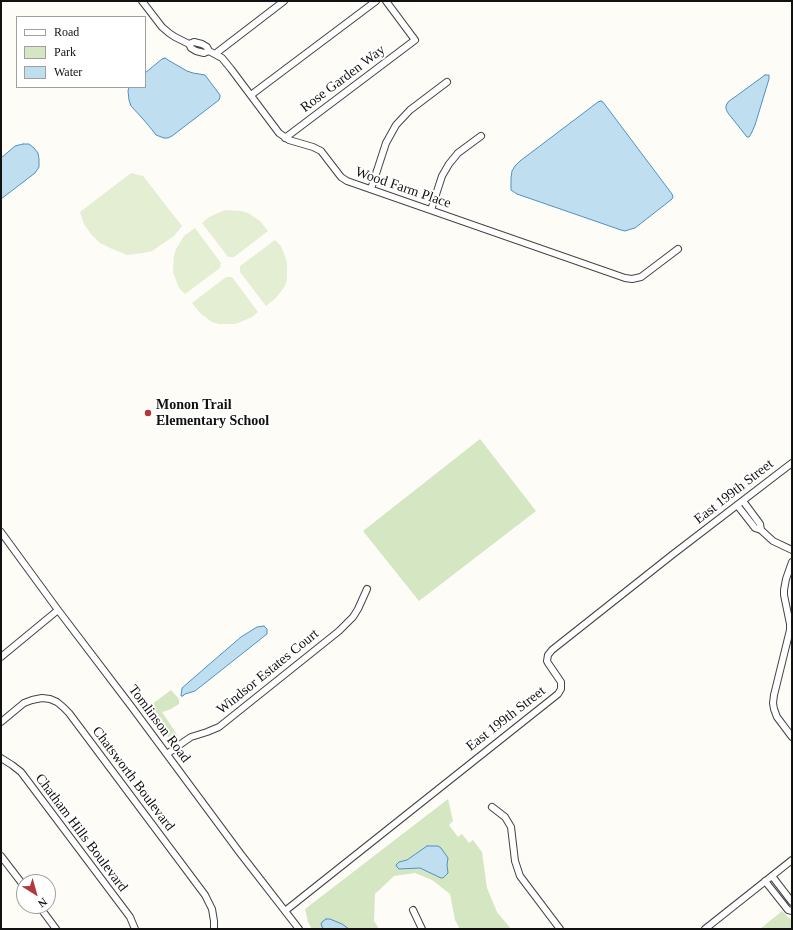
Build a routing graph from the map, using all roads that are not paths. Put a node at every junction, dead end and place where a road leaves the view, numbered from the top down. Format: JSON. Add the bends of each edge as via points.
{"nodes":[{"id":1,"x":142,"y":1,"type":"edge"},
{"id":2,"x":284,"y":1,"type":"edge"},
{"id":3,"x":376,"y":1,"type":"edge"},
{"id":4,"x":386,"y":1,"type":"edge"},
{"id":5,"x":189,"y":44,"type":"junction"},
{"id":6,"x":212,"y":53,"type":"junction"},
{"id":7,"x":447,"y":82,"type":"dead end"},
{"id":8,"x":251,"y":95,"type":"junction"},
{"id":9,"x":481,"y":136,"type":"dead end"},
{"id":10,"x":285,"y":138,"type":"junction"},
{"id":11,"x":370,"y":189,"type":"junction"},
{"id":12,"x":430,"y":210,"type":"junction"},
{"id":13,"x":678,"y":249,"type":"dead end"},
{"id":14,"x":792,"y":463,"type":"edge"},
{"id":15,"x":740,"y":503,"type":"junction"},
{"id":16,"x":1,"y":532,"type":"edge"},
{"id":17,"x":792,"y":550,"type":"edge"},
{"id":18,"x":792,"y":562,"type":"edge"},
{"id":19,"x":367,"y":589,"type":"dead end"},
{"id":20,"x":58,"y":610,"type":"junction"},
{"id":21,"x":1,"y":657,"type":"edge"},
{"id":22,"x":1,"y":722,"type":"edge"},
{"id":23,"x":792,"y":737,"type":"edge"},
{"id":24,"x":167,"y":754,"type":"junction"},
{"id":25,"x":1,"y":758,"type":"edge"},
{"id":26,"x":492,"y":807,"type":"dead end"},
{"id":27,"x":1,"y":856,"type":"edge"},
{"id":28,"x":792,"y":860,"type":"edge"},
{"id":29,"x":16,"y":876,"type":"edge"},
{"id":30,"x":772,"y":876,"type":"junction"},
{"id":31,"x":765,"y":881,"type":"junction"},
{"id":32,"x":792,"y":902,"type":"edge"},
{"id":33,"x":413,"y":910,"type":"dead end"},
{"id":34,"x":285,"y":911,"type":"junction"},
{"id":35,"x":792,"y":911,"type":"edge"},
{"id":36,"x":45,"y":914,"type":"edge"},
{"id":37,"x":56,"y":929,"type":"edge"},
{"id":38,"x":135,"y":929,"type":"edge"},
{"id":39,"x":214,"y":929,"type":"edge"},
{"id":40,"x":299,"y":929,"type":"edge"},
{"id":41,"x":422,"y":929,"type":"edge"},
{"id":42,"x":560,"y":929,"type":"edge"},
{"id":43,"x":705,"y":929,"type":"edge"}],
"edges":[{"from":1,"to":5,"type":"street","name":"Wood Farm Place","via":[[166,30]]},
{"from":2,"to":6,"type":"street"},
{"from":3,"to":8,"type":"street"},
{"from":4,"to":10,"type":"street","name":"Rose Garden Way","via":[[415,40]]},
{"from":5,"to":6,"type":"street","name":"Wood Farm Place","via":[[198,52]]},
{"from":5,"to":6,"type":"street","name":"Wood Farm Place","via":[[200,43]]},
{"from":6,"to":8,"type":"street","name":"Wood Farm Place","via":[[227,63]]},
{"from":7,"to":11,"type":"street","via":[[396,124],[386,143]]},
{"from":8,"to":10,"type":"street","name":"Wood Farm Place"},
{"from":9,"to":12,"type":"street","via":[[458,153],[449,164]]},
{"from":10,"to":11,"type":"street","name":"Wood Farm Place","via":[[318,149],[344,180]]},
{"from":11,"to":12,"type":"street","name":"Wood Farm Place"},
{"from":12,"to":13,"type":"street","name":"Wood Farm Place","via":[[625,278],[645,274]]},
{"from":14,"to":15,"type":"street","name":"East 199th Street"},
{"from":15,"to":17,"type":"street","via":[[773,541]]},
{"from":15,"to":34,"type":"street","name":"East 199th Street","via":[[550,652],[548,664],[561,682],[558,694]]},
{"from":16,"to":20,"type":"street","name":"Tomlinson Road"},
{"from":18,"to":23,"type":"street","via":[[784,590],[790,630],[773,703],[777,717]]},
{"from":19,"to":24,"type":"street","name":"Windsor Estates Court","via":[[353,617],[339,631],[219,727],[192,737]]},
{"from":20,"to":21,"type":"street"},
{"from":20,"to":24,"type":"street","name":"Tomlinson Road"},
{"from":22,"to":39,"type":"street","name":"Chatsworth Boulevard","via":[[24,703],[32,700],[50,699],[63,707],[208,899]]},
{"from":24,"to":34,"type":"street","name":"Tomlinson Road"},
{"from":25,"to":38,"type":"street","name":"Chatham Hills Boulevard","via":[[21,772],[130,917]]},
{"from":26,"to":42,"type":"street","via":[[505,817],[511,827],[515,861],[520,876]]},
{"from":27,"to":29,"type":"street"},
{"from":28,"to":30,"type":"street"},
{"from":30,"to":31,"type":"street"},
{"from":30,"to":32,"type":"street"},
{"from":31,"to":35,"type":"street","via":[[788,910]]},
{"from":31,"to":43,"type":"street"},
{"from":33,"to":41,"type":"street"},
{"from":34,"to":40,"type":"street","name":"Tomlinson Road"},
{"from":36,"to":37,"type":"street"}]}
